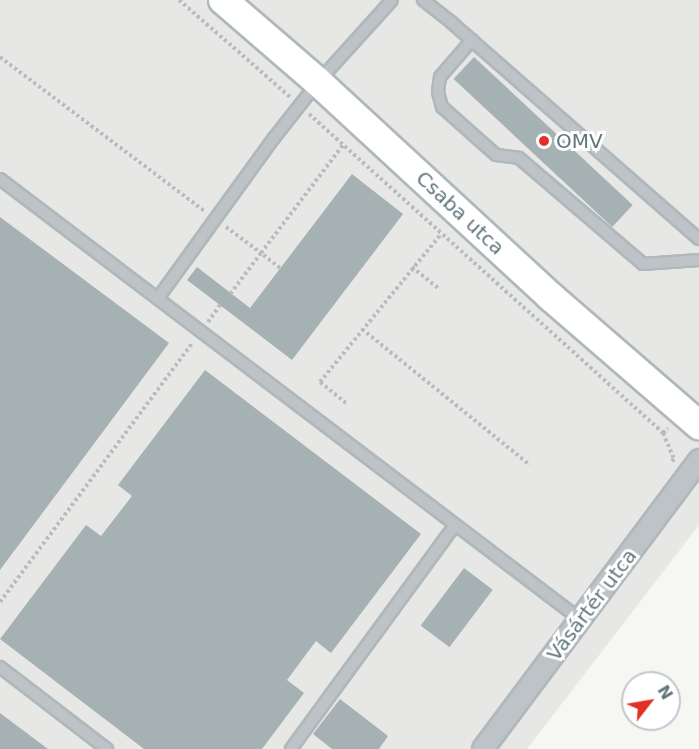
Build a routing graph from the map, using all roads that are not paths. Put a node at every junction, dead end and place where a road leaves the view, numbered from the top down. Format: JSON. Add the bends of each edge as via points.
{"nodes":[{"id":1,"x":223,"y":0,"type":"edge"},
{"id":2,"x":392,"y":0,"type":"edge"},
{"id":3,"x":423,"y":0,"type":"edge"},
{"id":4,"x":472,"y":40,"type":"junction"},
{"id":5,"x":318,"y":82,"type":"junction"},
{"id":6,"x":0,"y":179,"type":"edge"},
{"id":7,"x":699,"y":239,"type":"edge"},
{"id":8,"x":699,"y":260,"type":"edge"},
{"id":9,"x":158,"y":298,"type":"junction"},
{"id":10,"x":691,"y":418,"type":"edge"},
{"id":11,"x":699,"y":460,"type":"edge"},
{"id":12,"x":454,"y":526,"type":"junction"},
{"id":13,"x":581,"y":620,"type":"junction"},
{"id":14,"x":0,"y":667,"type":"edge"},
{"id":15,"x":106,"y":749,"type":"edge"},
{"id":16,"x":291,"y":749,"type":"edge"},
{"id":17,"x":483,"y":749,"type":"edge"}],
"edges":[{"from":1,"to":5,"type":"street","name":"Csaba utca"},
{"from":2,"to":5,"type":"lane"},
{"from":3,"to":4,"type":"lane"},
{"from":4,"to":7,"type":"lane"},
{"from":4,"to":8,"type":"lane","via":[[440,76],[438,92],[442,107],[496,155],[519,158],[643,264]]},
{"from":5,"to":9,"type":"lane"},
{"from":5,"to":10,"type":"street","name":"Csaba utca","via":[[551,297]]},
{"from":6,"to":9,"type":"lane"},
{"from":9,"to":12,"type":"lane"},
{"from":11,"to":13,"type":"street","name":"Vásártér utca"},
{"from":12,"to":13,"type":"lane"},
{"from":12,"to":16,"type":"lane"},
{"from":13,"to":17,"type":"street","name":"Vásártér utca"},
{"from":14,"to":15,"type":"lane"}]}
